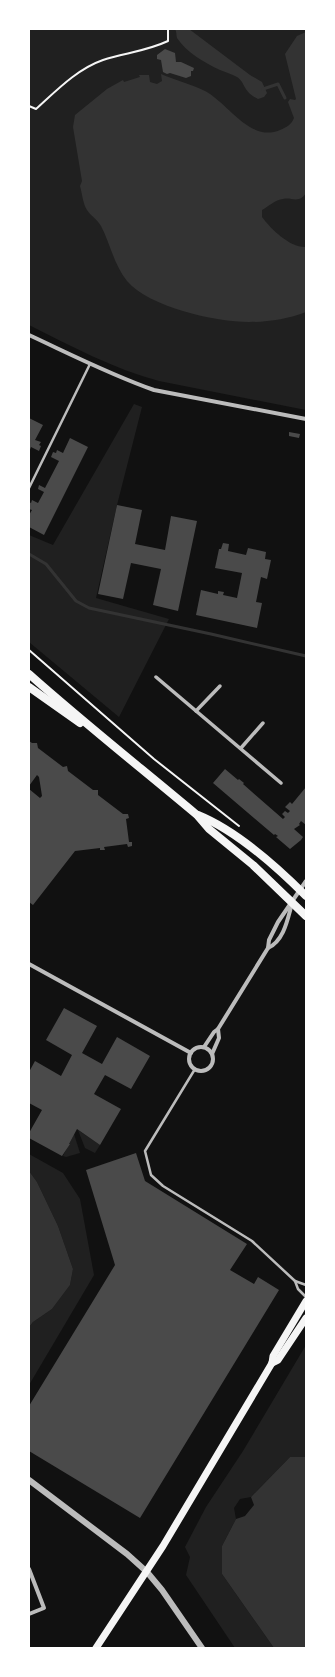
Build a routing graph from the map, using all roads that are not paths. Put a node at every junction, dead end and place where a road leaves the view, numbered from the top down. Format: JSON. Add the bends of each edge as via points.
{"nodes":[{"id":1,"x":29,"y":335,"type":"edge"},
{"id":2,"x":90,"y":364,"type":"junction"},
{"id":3,"x":306,"y":419,"type":"edge"},
{"id":4,"x":29,"y":488,"type":"edge"},
{"id":5,"x":29,"y":674,"type":"edge"},
{"id":6,"x":156,"y":677,"type":"dead end"},
{"id":7,"x":220,"y":686,"type":"dead end"},
{"id":8,"x":29,"y":687,"type":"edge"},
{"id":9,"x":196,"y":711,"type":"junction"},
{"id":10,"x":263,"y":723,"type":"dead end"},
{"id":11,"x":92,"y":730,"type":"junction"},
{"id":12,"x":241,"y":748,"type":"junction"},
{"id":13,"x":281,"y":783,"type":"dead end"},
{"id":14,"x":198,"y":815,"type":"junction"},
{"id":15,"x":306,"y":881,"type":"edge"},
{"id":16,"x":303,"y":893,"type":"edge"},
{"id":17,"x":292,"y":904,"type":"junction"},
{"id":18,"x":306,"y":916,"type":"edge"},
{"id":19,"x":268,"y":948,"type":"junction"},
{"id":20,"x":29,"y":964,"type":"edge"},
{"id":21,"x":218,"y":1029,"type":"junction"},
{"id":22,"x":204,"y":1047,"type":"junction"},
{"id":23,"x":191,"y":1053,"type":"junction"},
{"id":24,"x":212,"y":1054,"type":"junction"},
{"id":25,"x":195,"y":1069,"type":"junction"},
{"id":26,"x":295,"y":1281,"type":"junction"},
{"id":27,"x":306,"y":1285,"type":"edge"},
{"id":28,"x":306,"y":1297,"type":"edge"},
{"id":29,"x":306,"y":1301,"type":"edge"},
{"id":30,"x":306,"y":1318,"type":"edge"},
{"id":31,"x":272,"y":1363,"type":"junction"},
{"id":32,"x":29,"y":1480,"type":"edge"},
{"id":33,"x":29,"y":1569,"type":"edge"},
{"id":34,"x":147,"y":1572,"type":"junction"},
{"id":35,"x":29,"y":1614,"type":"edge"},
{"id":36,"x":96,"y":1648,"type":"edge"},
{"id":37,"x":202,"y":1648,"type":"edge"}],
"edges":[{"from":1,"to":2,"type":"street"},
{"from":2,"to":3,"type":"street","via":[[154,390]]},
{"from":2,"to":4,"type":"lane"},
{"from":5,"to":11,"type":"main road"},
{"from":6,"to":9,"type":"street"},
{"from":7,"to":9,"type":"street"},
{"from":8,"to":11,"type":"main road"},
{"from":9,"to":12,"type":"street"},
{"from":10,"to":12,"type":"street"},
{"from":11,"to":14,"type":"main road"},
{"from":12,"to":13,"type":"street"},
{"from":14,"to":16,"type":"main road","via":[[215,822],[264,858]]},
{"from":14,"to":17,"type":"main road"},
{"from":15,"to":16,"type":"street"},
{"from":16,"to":17,"type":"street"},
{"from":17,"to":18,"type":"main road"},
{"from":17,"to":19,"type":"street","via":[[278,922]]},
{"from":17,"to":19,"type":"street","via":[[286,926],[275,945]]},
{"from":19,"to":21,"type":"street"},
{"from":20,"to":23,"type":"street"},
{"from":21,"to":22,"type":"street"},
{"from":21,"to":24,"type":"street","via":[[220,1038]]},
{"from":22,"to":23,"type":"street","via":[[196,1048]]},
{"from":22,"to":24,"type":"street"},
{"from":23,"to":25,"type":"street","via":[[189,1061]]},
{"from":24,"to":25,"type":"street","via":[[213,1062],[209,1068],[203,1071]]},
{"from":25,"to":26,"type":"lane","via":[[145,1151],[151,1175],[163,1186],[252,1241]]},
{"from":26,"to":27,"type":"lane"},
{"from":26,"to":28,"type":"lane","via":[[298,1289]]},
{"from":29,"to":31,"type":"main road","via":[[273,1356]]},
{"from":30,"to":31,"type":"main road","via":[[278,1360]]},
{"from":31,"to":34,"type":"main road"},
{"from":32,"to":34,"type":"street"},
{"from":33,"to":35,"type":"street","via":[[44,1608]]},
{"from":34,"to":36,"type":"main road"},
{"from":34,"to":37,"type":"street"}]}
